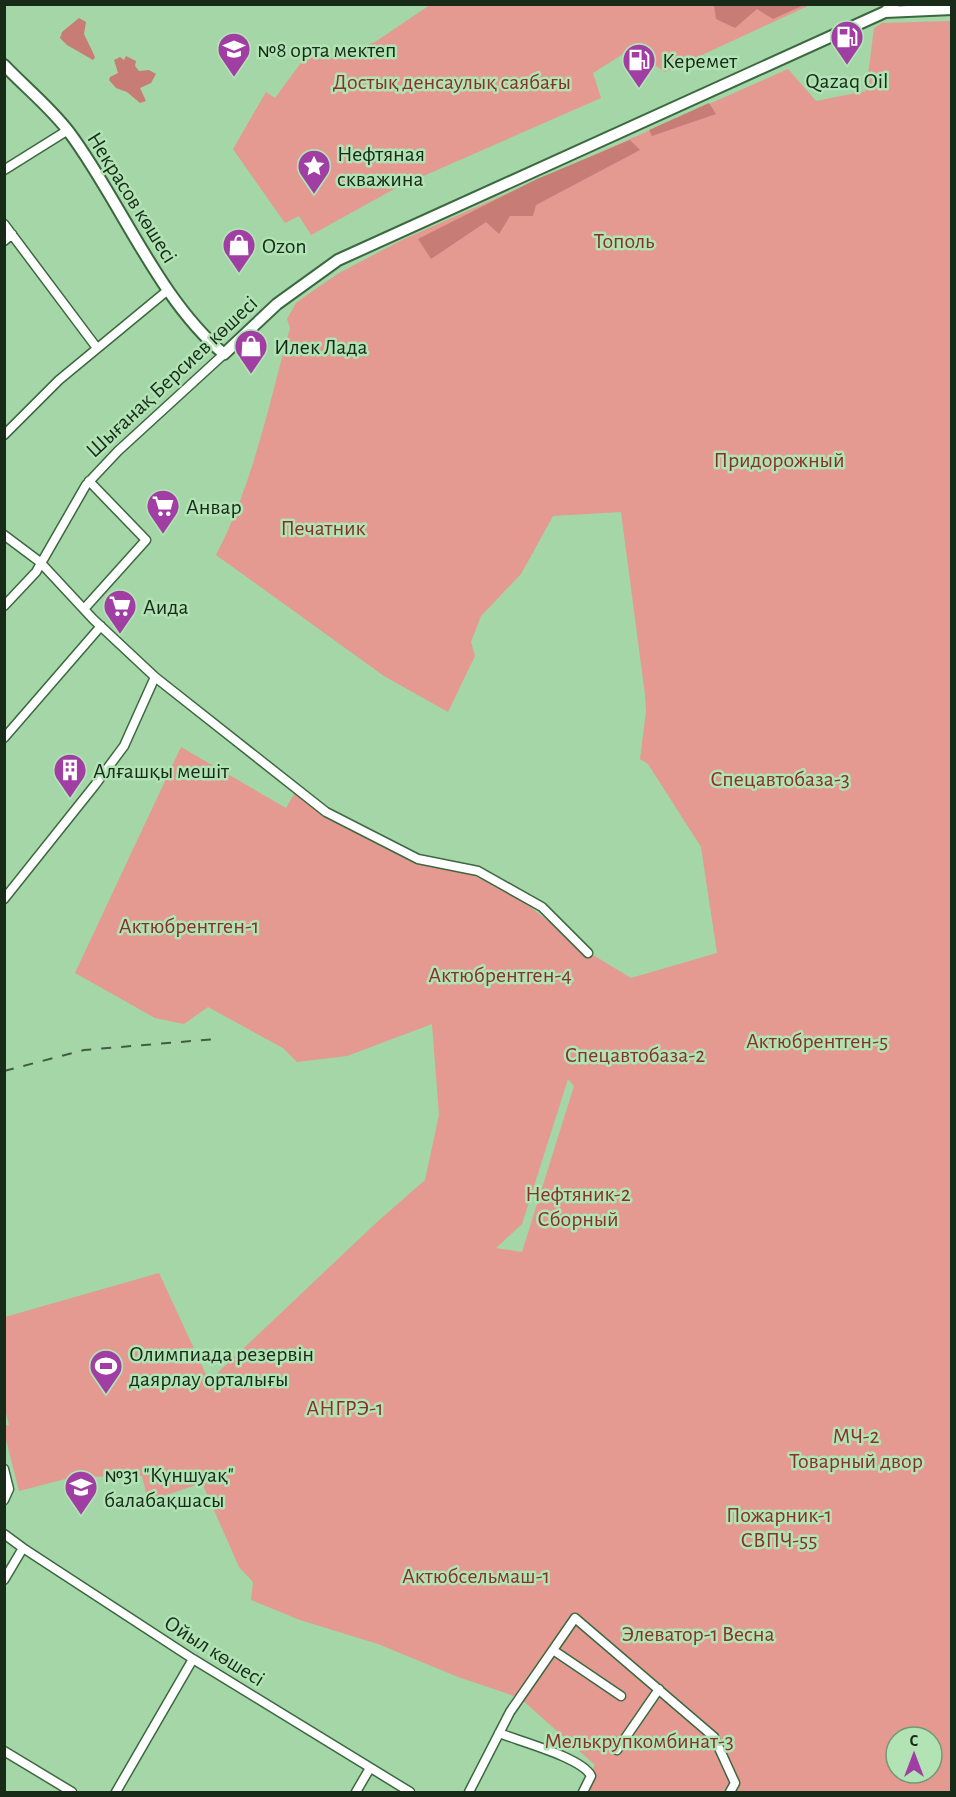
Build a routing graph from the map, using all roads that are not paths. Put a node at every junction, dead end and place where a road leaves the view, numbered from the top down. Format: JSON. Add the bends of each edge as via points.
{"nodes":[{"id":1,"x":894,"y":4,"type":"edge"},
{"id":2,"x":951,"y":9,"type":"edge"},
{"id":3,"x":885,"y":12,"type":"junction"},
{"id":4,"x":4,"y":66,"type":"edge"},
{"id":5,"x":68,"y":130,"type":"junction"},
{"id":6,"x":4,"y":171,"type":"edge"},
{"id":7,"x":4,"y":224,"type":"edge"},
{"id":8,"x":8,"y":237,"type":"edge"},
{"id":9,"x":168,"y":290,"type":"junction"},
{"id":10,"x":97,"y":348,"type":"junction"},
{"id":11,"x":224,"y":354,"type":"junction"},
{"id":12,"x":4,"y":435,"type":"edge"},
{"id":13,"x":89,"y":481,"type":"junction"},
{"id":14,"x":4,"y":535,"type":"edge"},
{"id":15,"x":40,"y":562,"type":"junction"},
{"id":16,"x":4,"y":606,"type":"edge"},
{"id":17,"x":84,"y":609,"type":"junction"},
{"id":18,"x":100,"y":626,"type":"junction"},
{"id":19,"x":155,"y":677,"type":"junction"},
{"id":20,"x":4,"y":738,"type":"edge"},
{"id":21,"x":4,"y":899,"type":"edge"},
{"id":22,"x":588,"y":953,"type":"dead end"},
{"id":23,"x":4,"y":1469,"type":"edge"},
{"id":24,"x":4,"y":1500,"type":"edge"},
{"id":25,"x":4,"y":1534,"type":"edge"},
{"id":26,"x":23,"y":1548,"type":"junction"},
{"id":27,"x":4,"y":1580,"type":"edge"},
{"id":28,"x":553,"y":1650,"type":"junction"},
{"id":29,"x":193,"y":1659,"type":"junction"},
{"id":30,"x":659,"y":1689,"type":"junction"},
{"id":31,"x":621,"y":1695,"type":"dead end"},
{"id":32,"x":499,"y":1733,"type":"junction"},
{"id":33,"x":617,"y":1750,"type":"dead end"},
{"id":34,"x":4,"y":1751,"type":"edge"},
{"id":35,"x":370,"y":1768,"type":"junction"},
{"id":36,"x":72,"y":1792,"type":"edge"},
{"id":37,"x":116,"y":1792,"type":"edge"},
{"id":38,"x":356,"y":1792,"type":"edge"},
{"id":39,"x":410,"y":1792,"type":"edge"},
{"id":40,"x":469,"y":1792,"type":"edge"},
{"id":41,"x":583,"y":1792,"type":"edge"},
{"id":42,"x":730,"y":1792,"type":"edge"}],
"edges":[{"from":1,"to":3,"type":"main road"},
{"from":2,"to":3,"type":"main road"},
{"from":3,"to":11,"type":"main road","name":"Шығанақ Берсиев көшесі","via":[[338,260],[277,304]]},
{"from":4,"to":5,"type":"main road","name":"Некрасов көшесі"},
{"from":5,"to":6,"type":"street"},
{"from":5,"to":9,"type":"main road","name":"Некрасов көшесі"},
{"from":7,"to":8,"type":"street"},
{"from":8,"to":10,"type":"street"},
{"from":9,"to":10,"type":"street"},
{"from":9,"to":11,"type":"main road","name":"Некрасов көшесі","via":[[204,336]]},
{"from":10,"to":12,"type":"street"},
{"from":11,"to":13,"type":"street","name":"Шығанақ Берсиев көшесі"},
{"from":13,"to":15,"type":"street","name":"Шығанақ Берсиев көшесі"},
{"from":13,"to":17,"type":"street","via":[[146,540]]},
{"from":14,"to":15,"type":"street"},
{"from":15,"to":16,"type":"street","name":"Шығанақ Берсиев көшесі","via":[[36,572]]},
{"from":15,"to":17,"type":"street"},
{"from":17,"to":18,"type":"street"},
{"from":18,"to":19,"type":"street"},
{"from":18,"to":20,"type":"street"},
{"from":19,"to":21,"type":"street","via":[[124,746]]},
{"from":19,"to":22,"type":"street","via":[[326,812],[418,859],[478,871],[542,907]]},
{"from":23,"to":24,"type":"street","via":[[9,1490]]},
{"from":25,"to":26,"type":"street","name":"Ойыл көшесі"},
{"from":26,"to":27,"type":"street"},
{"from":26,"to":29,"type":"street","name":"Ойыл көшесі"},
{"from":28,"to":30,"type":"street","via":[[575,1618]]},
{"from":28,"to":31,"type":"street"},
{"from":28,"to":32,"type":"street"},
{"from":29,"to":35,"type":"street","name":"Ойыл көшесі"},
{"from":29,"to":37,"type":"street"},
{"from":30,"to":33,"type":"street"},
{"from":30,"to":42,"type":"street","via":[[714,1737],[735,1783]]},
{"from":32,"to":40,"type":"street"},
{"from":32,"to":41,"type":"street","via":[[574,1760],[591,1776]]},
{"from":34,"to":36,"type":"street"},
{"from":35,"to":38,"type":"street"},
{"from":35,"to":39,"type":"street","name":"Ойыл көшесі"}]}
